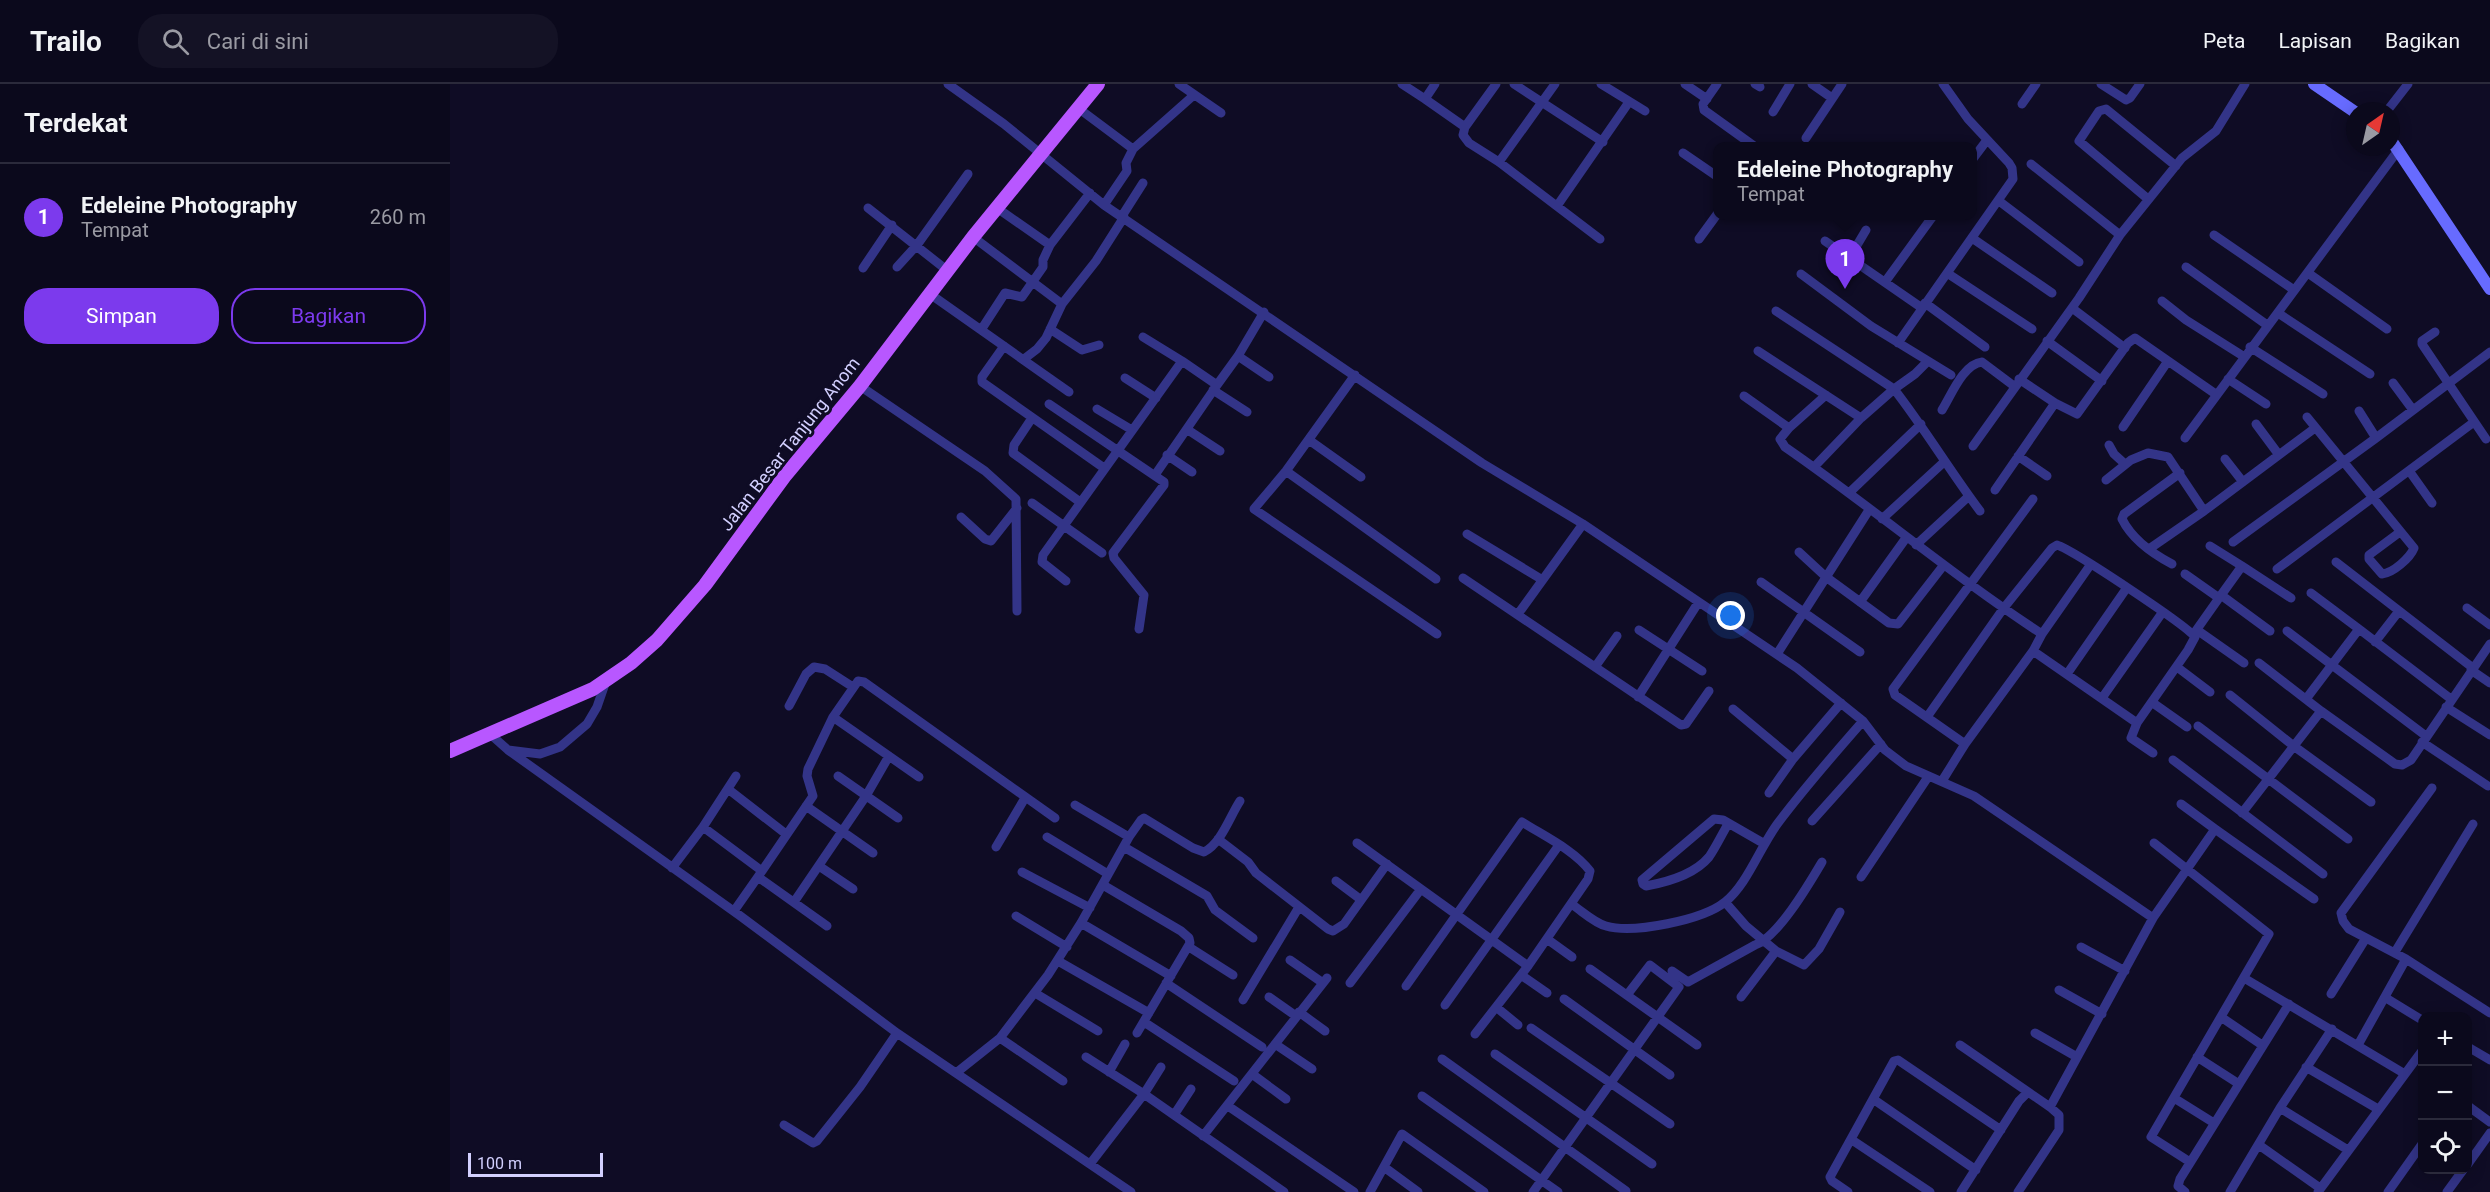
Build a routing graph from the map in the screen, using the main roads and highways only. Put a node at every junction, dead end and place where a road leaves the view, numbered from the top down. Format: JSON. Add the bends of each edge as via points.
{"nodes":[{"id":1,"x":1098,"y":84,"type":"edge"},
{"id":2,"x":450,"y":751,"type":"edge"}],
"edges":[{"from":1,"to":2,"type":"main road","name":"Jalan Besar Tanjung Anom","via":[[762,505],[705,585],[657,640],[593,689]]}]}
